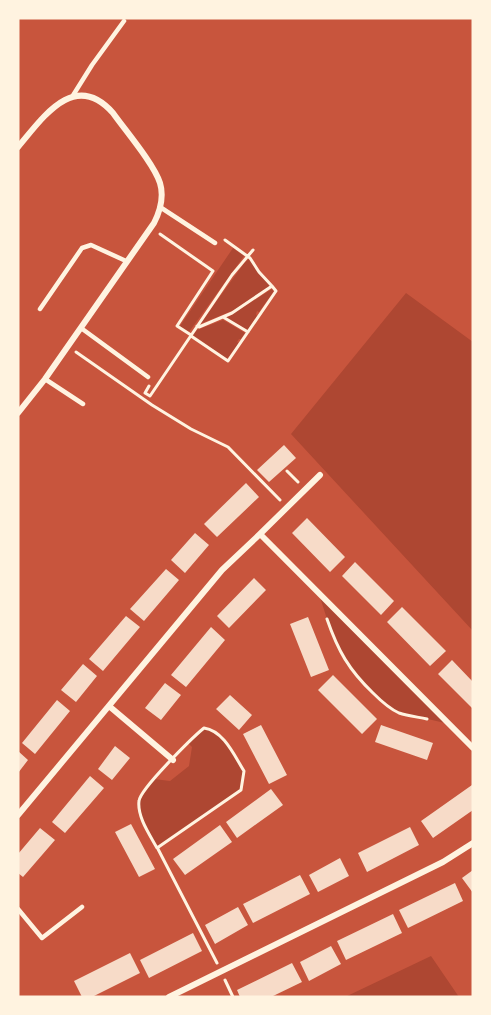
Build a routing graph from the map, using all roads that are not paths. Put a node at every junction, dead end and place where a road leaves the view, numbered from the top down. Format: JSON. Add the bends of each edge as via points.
{"nodes":[{"id":1,"x":124,"y":21,"type":"dead end"},
{"id":2,"x":72,"y":97,"type":"junction"},
{"id":3,"x":18,"y":147,"type":"edge"},
{"id":4,"x":160,"y":207,"type":"junction"},
{"id":5,"x":215,"y":243,"type":"dead end"},
{"id":6,"x":126,"y":261,"type":"junction"},
{"id":7,"x":40,"y":309,"type":"dead end"},
{"id":8,"x":81,"y":328,"type":"junction"},
{"id":9,"x":148,"y":377,"type":"road end"},
{"id":10,"x":45,"y":379,"type":"junction"},
{"id":11,"x":83,"y":404,"type":"dead end"},
{"id":12,"x":18,"y":413,"type":"edge"},
{"id":13,"x":320,"y":475,"type":"dead end"},
{"id":14,"x":260,"y":534,"type":"junction"},
{"id":15,"x":109,"y":706,"type":"junction"},
{"id":16,"x":473,"y":748,"type":"edge"},
{"id":17,"x":173,"y":760,"type":"road end"},
{"id":18,"x":18,"y":816,"type":"edge"},
{"id":19,"x":473,"y":843,"type":"edge"},
{"id":20,"x":82,"y":907,"type":"dead end"},
{"id":21,"x":18,"y":909,"type":"edge"},
{"id":22,"x":169,"y":997,"type":"edge"}],
"edges":[{"from":1,"to":2,"type":"lane"},
{"from":2,"to":3,"type":"street","via":[[53,106]]},
{"from":2,"to":4,"type":"street","via":[[93,99],[113,113],[159,180]]},
{"from":4,"to":5,"type":"lane"},
{"from":4,"to":6,"type":"street","via":[[154,223]]},
{"from":6,"to":7,"type":"lane","via":[[87,245]]},
{"from":6,"to":8,"type":"street"},
{"from":8,"to":9,"type":"lane"},
{"from":8,"to":10,"type":"street"},
{"from":10,"to":11,"type":"lane"},
{"from":10,"to":12,"type":"street"},
{"from":13,"to":14,"type":"street"},
{"from":14,"to":15,"type":"street","via":[[222,570]]},
{"from":14,"to":16,"type":"street"},
{"from":15,"to":17,"type":"street"},
{"from":15,"to":18,"type":"street"},
{"from":19,"to":22,"type":"street","via":[[443,862]]},
{"from":20,"to":21,"type":"lane","via":[[42,938]]}]}
